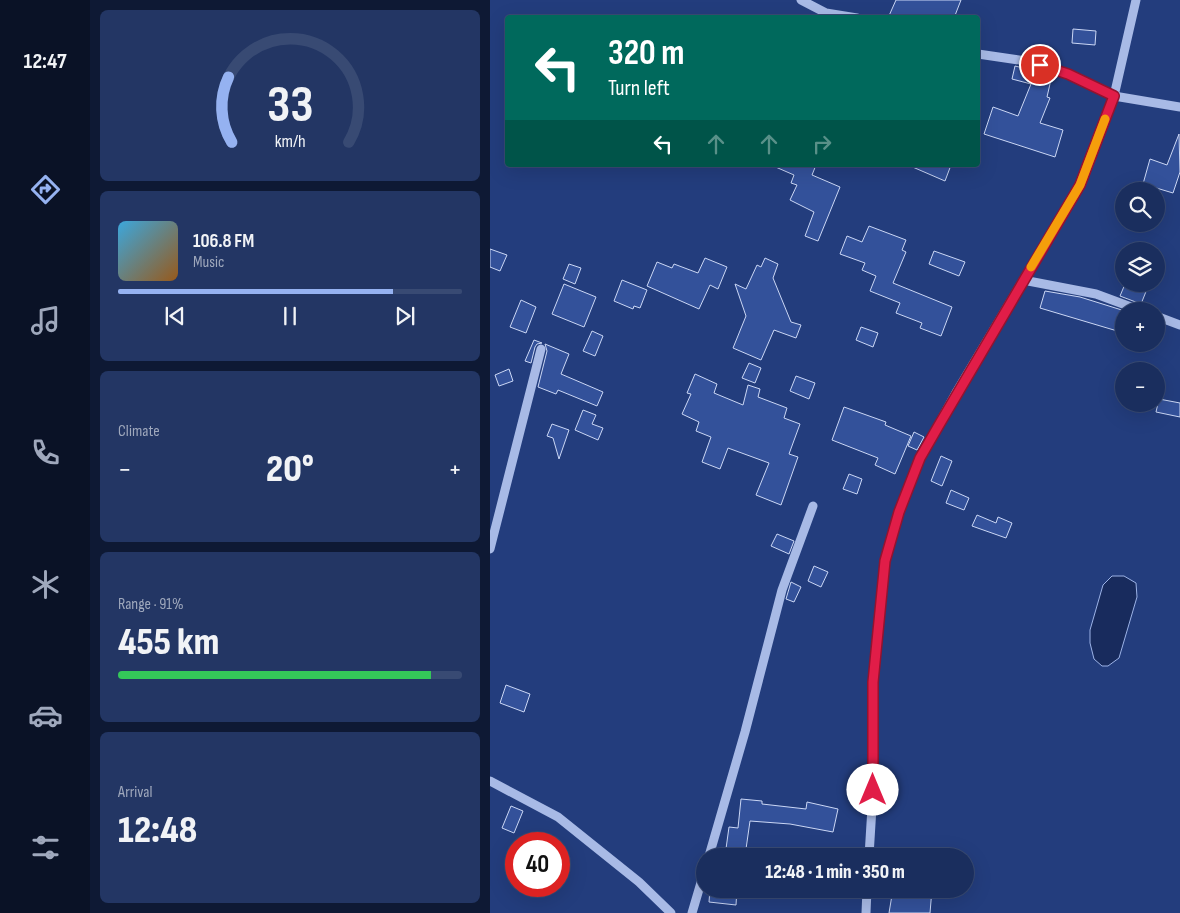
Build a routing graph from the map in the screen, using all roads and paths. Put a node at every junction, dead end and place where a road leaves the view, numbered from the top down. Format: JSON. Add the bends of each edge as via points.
{"nodes":[{"id":1,"x":801,"y":0,"type":"edge"},
{"id":2,"x":1136,"y":0,"type":"edge"},
{"id":3,"x":839,"y":15,"type":"edge"},
{"id":4,"x":980,"y":54,"type":"edge"},
{"id":5,"x":1114,"y":96,"type":"junction"},
{"id":6,"x":1180,"y":107,"type":"edge"},
{"id":7,"x":1023,"y":280,"type":"junction"},
{"id":8,"x":1118,"y":302,"type":"edge"},
{"id":9,"x":1165,"y":319,"type":"edge"},
{"id":10,"x":1180,"y":324,"type":"edge"},
{"id":11,"x":541,"y":348,"type":"dead end"},
{"id":12,"x":813,"y":506,"type":"dead end"},
{"id":13,"x":490,"y":548,"type":"edge"},
{"id":14,"x":490,"y":781,"type":"edge"},
{"id":15,"x":711,"y":848,"type":"edge"},
{"id":16,"x":869,"y":848,"type":"edge"},
{"id":17,"x":696,"y":898,"type":"edge"},
{"id":18,"x":867,"y":898,"type":"edge"},
{"id":19,"x":671,"y":913,"type":"edge"},
{"id":20,"x":692,"y":913,"type":"edge"},
{"id":21,"x":866,"y":913,"type":"edge"}],
"edges":[{"from":1,"to":3,"type":"street","via":[[826,13]]},
{"from":2,"to":5,"type":"street"},
{"from":4,"to":5,"type":"street","via":[[1026,61],[1068,74]]},
{"from":5,"to":6,"type":"street"},
{"from":5,"to":7,"type":"street","via":[[1080,185]]},
{"from":7,"to":8,"type":"street","via":[[1096,294]]},
{"from":7,"to":16,"type":"street","via":[[920,458],[899,512],[885,561],[873,682]]},
{"from":9,"to":10,"type":"street"},
{"from":11,"to":13,"type":"street"},
{"from":12,"to":15,"type":"street","via":[[782,590]]},
{"from":14,"to":19,"type":"street","via":[[558,817],[639,882]]},
{"from":17,"to":20,"type":"street"},
{"from":18,"to":21,"type":"street"}]}
